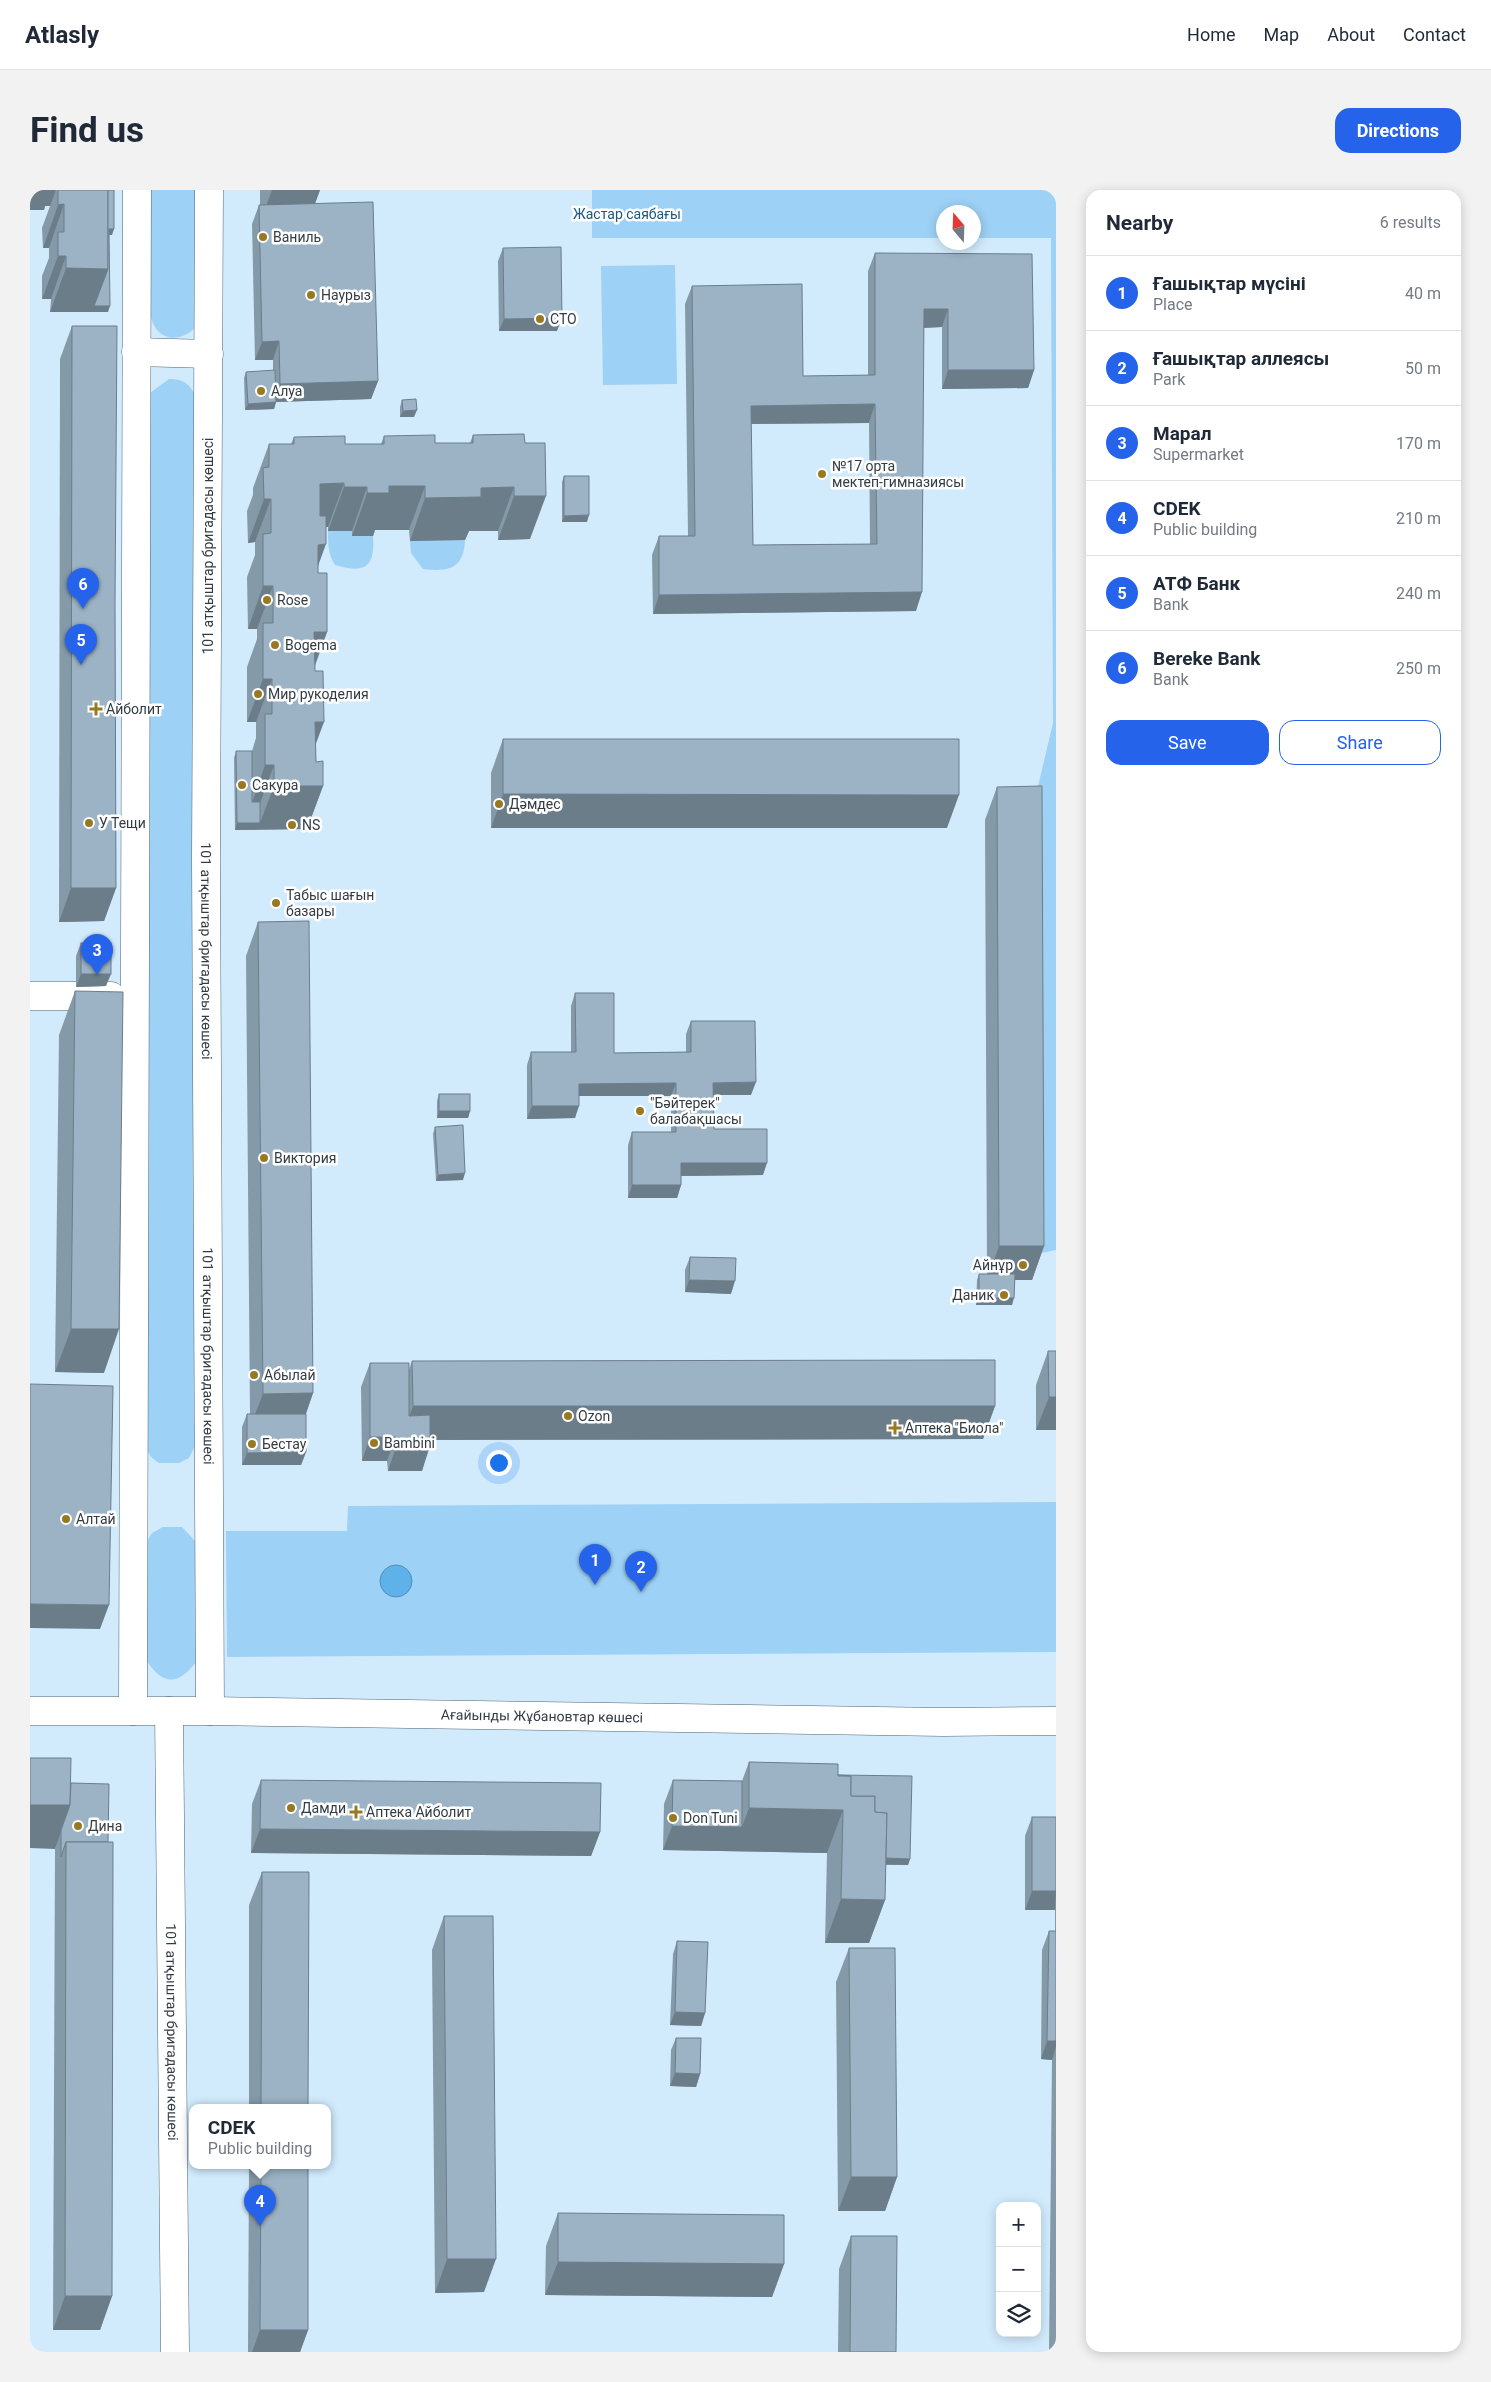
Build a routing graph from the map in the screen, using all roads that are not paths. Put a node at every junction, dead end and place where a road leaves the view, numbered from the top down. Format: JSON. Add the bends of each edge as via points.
{"nodes":[{"id":1,"x":137,"y":190,"type":"edge"},
{"id":2,"x":209,"y":190,"type":"edge"},
{"id":3,"x":136,"y":352,"type":"junction"},
{"id":4,"x":209,"y":354,"type":"junction"},
{"id":5,"x":30,"y":996,"type":"edge"},
{"id":6,"x":135,"y":996,"type":"junction"},
{"id":7,"x":30,"y":1711,"type":"edge"},
{"id":8,"x":133,"y":1711,"type":"junction"},
{"id":9,"x":169,"y":1711,"type":"junction"},
{"id":10,"x":210,"y":1711,"type":"junction"},
{"id":11,"x":1056,"y":1721,"type":"edge"},
{"id":12,"x":174,"y":2352,"type":"edge"}],
"edges":[{"from":1,"to":3,"type":"street"},
{"from":2,"to":4,"type":"street","name":"101 атқыштар бригадасы көшесі"},
{"from":3,"to":4,"type":"street"},
{"from":3,"to":6,"type":"street"},
{"from":4,"to":10,"type":"street","name":"101 атқыштар бригадасы көшесі","via":[[206,886]]},
{"from":5,"to":6,"type":"street"},
{"from":6,"to":8,"type":"street"},
{"from":7,"to":8,"type":"street","name":"Ағайынды Жұбановтар көшесі"},
{"from":8,"to":9,"type":"street","name":"Ағайынды Жұбановтар көшесі"},
{"from":9,"to":10,"type":"street","name":"Ағайынды Жұбановтар көшесі"},
{"from":9,"to":12,"type":"street","name":"101 атқыштар бригадасы көшесі"},
{"from":10,"to":11,"type":"street","name":"Ағайынды Жұбановтар көшесі"}]}
